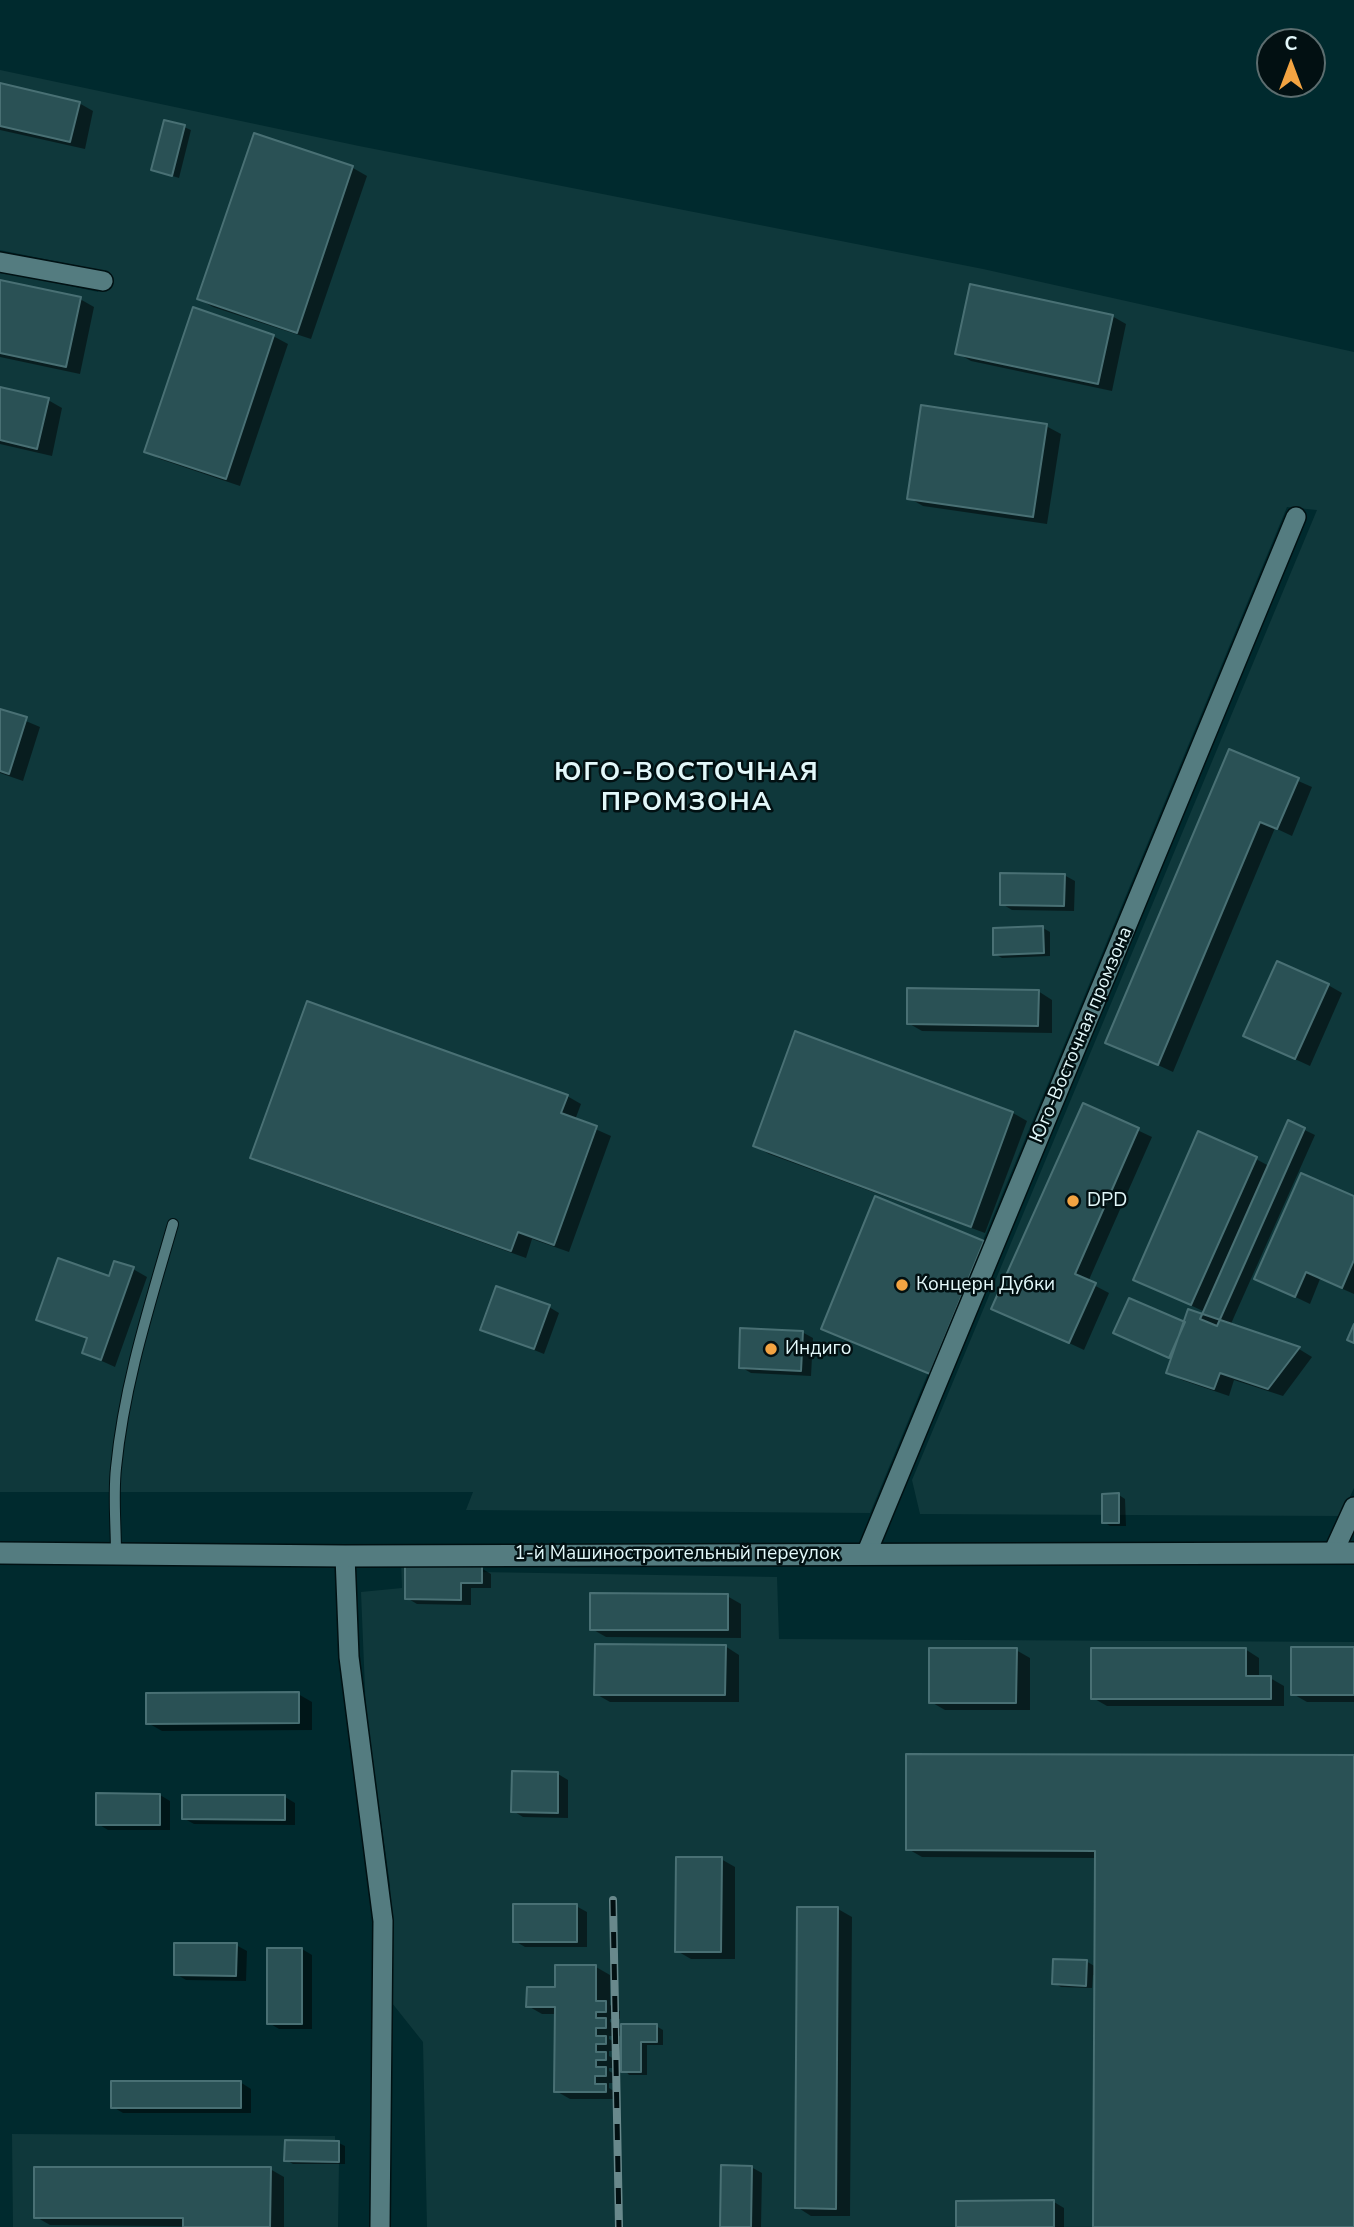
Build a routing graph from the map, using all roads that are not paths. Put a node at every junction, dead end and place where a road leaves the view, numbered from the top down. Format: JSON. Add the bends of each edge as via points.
{"nodes":[{"id":1,"x":0,"y":262,"type":"edge"},
{"id":2,"x":103,"y":281,"type":"dead end"},
{"id":3,"x":1296,"y":517,"type":"dead end"},
{"id":4,"x":173,"y":1224,"type":"dead end"},
{"id":5,"x":1354,"y":1507,"type":"edge"},
{"id":6,"x":867,"y":1552,"type":"junction"},
{"id":7,"x":0,"y":1553,"type":"edge"},
{"id":8,"x":1344,"y":1553,"type":"edge"},
{"id":9,"x":116,"y":1554,"type":"junction"},
{"id":10,"x":345,"y":1556,"type":"junction"},
{"id":11,"x":380,"y":2227,"type":"edge"}],
"edges":[{"from":1,"to":2,"type":"street"},
{"from":3,"to":6,"type":"street","name":"Юго-Восточная промзона"},
{"from":4,"to":9,"type":"lane","via":[[122,1421],[115,1471]]},
{"from":5,"to":8,"type":"street"},
{"from":6,"to":8,"type":"street","name":"1-й Машиностроительный переулок"},
{"from":6,"to":10,"type":"street","name":"1-й Машиностроительный переулок"},
{"from":7,"to":9,"type":"street","name":"1-й Машиностроительный переулок"},
{"from":9,"to":10,"type":"street","name":"1-й Машиностроительный переулок"},
{"from":10,"to":11,"type":"street","via":[[349,1657],[383,1921]]}]}
